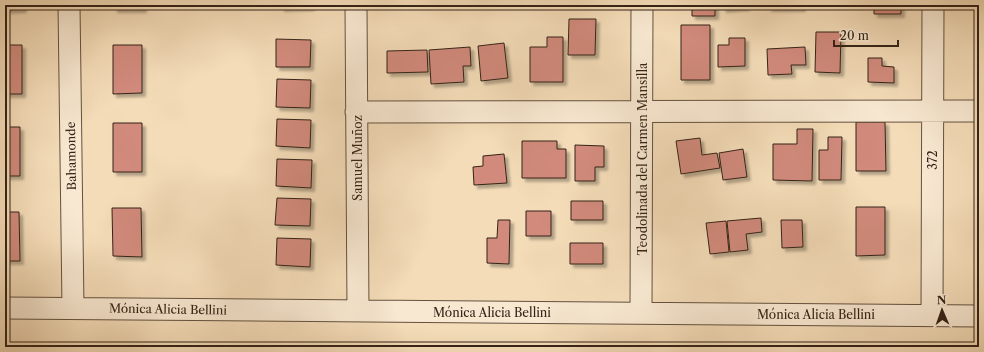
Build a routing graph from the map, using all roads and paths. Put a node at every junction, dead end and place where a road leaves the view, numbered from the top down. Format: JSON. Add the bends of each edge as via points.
{"nodes":[{"id":1,"x":69,"y":5,"type":"edge"},
{"id":2,"x":356,"y":5,"type":"edge"},
{"id":3,"x":642,"y":5,"type":"edge"},
{"id":4,"x":932,"y":5,"type":"edge"},
{"id":5,"x":642,"y":110,"type":"junction"},
{"id":6,"x":932,"y":111,"type":"junction"},
{"id":7,"x":979,"y":111,"type":"edge"},
{"id":8,"x":356,"y":112,"type":"junction"},
{"id":9,"x":5,"y":308,"type":"edge"},
{"id":10,"x":73,"y":308,"type":"junction"},
{"id":11,"x":358,"y":311,"type":"junction"},
{"id":12,"x":641,"y":313,"type":"junction"},
{"id":13,"x":932,"y":315,"type":"junction"},
{"id":14,"x":979,"y":316,"type":"edge"}],
"edges":[{"from":1,"to":10,"type":"street","name":"Bahamonde"},
{"from":2,"to":8,"type":"street","name":"Samuel Muñoz"},
{"from":3,"to":5,"type":"street","name":"Teodolinada del Carmen Mansilla"},
{"from":4,"to":6,"type":"street","name":"372"},
{"from":5,"to":6,"type":"street"},
{"from":5,"to":8,"type":"street"},
{"from":5,"to":12,"type":"street","name":"Teodolinada del Carmen Mansilla"},
{"from":6,"to":7,"type":"street"},
{"from":6,"to":13,"type":"street","name":"372"},
{"from":8,"to":11,"type":"street","name":"Samuel Muñoz"},
{"from":9,"to":10,"type":"street","name":"Mónica Alicia Bellini"},
{"from":10,"to":11,"type":"street","name":"Mónica Alicia Bellini"},
{"from":11,"to":12,"type":"street","name":"Mónica Alicia Bellini"},
{"from":12,"to":13,"type":"street","name":"Mónica Alicia Bellini"},
{"from":13,"to":14,"type":"street","name":"Mónica Alicia Bellini"}]}
